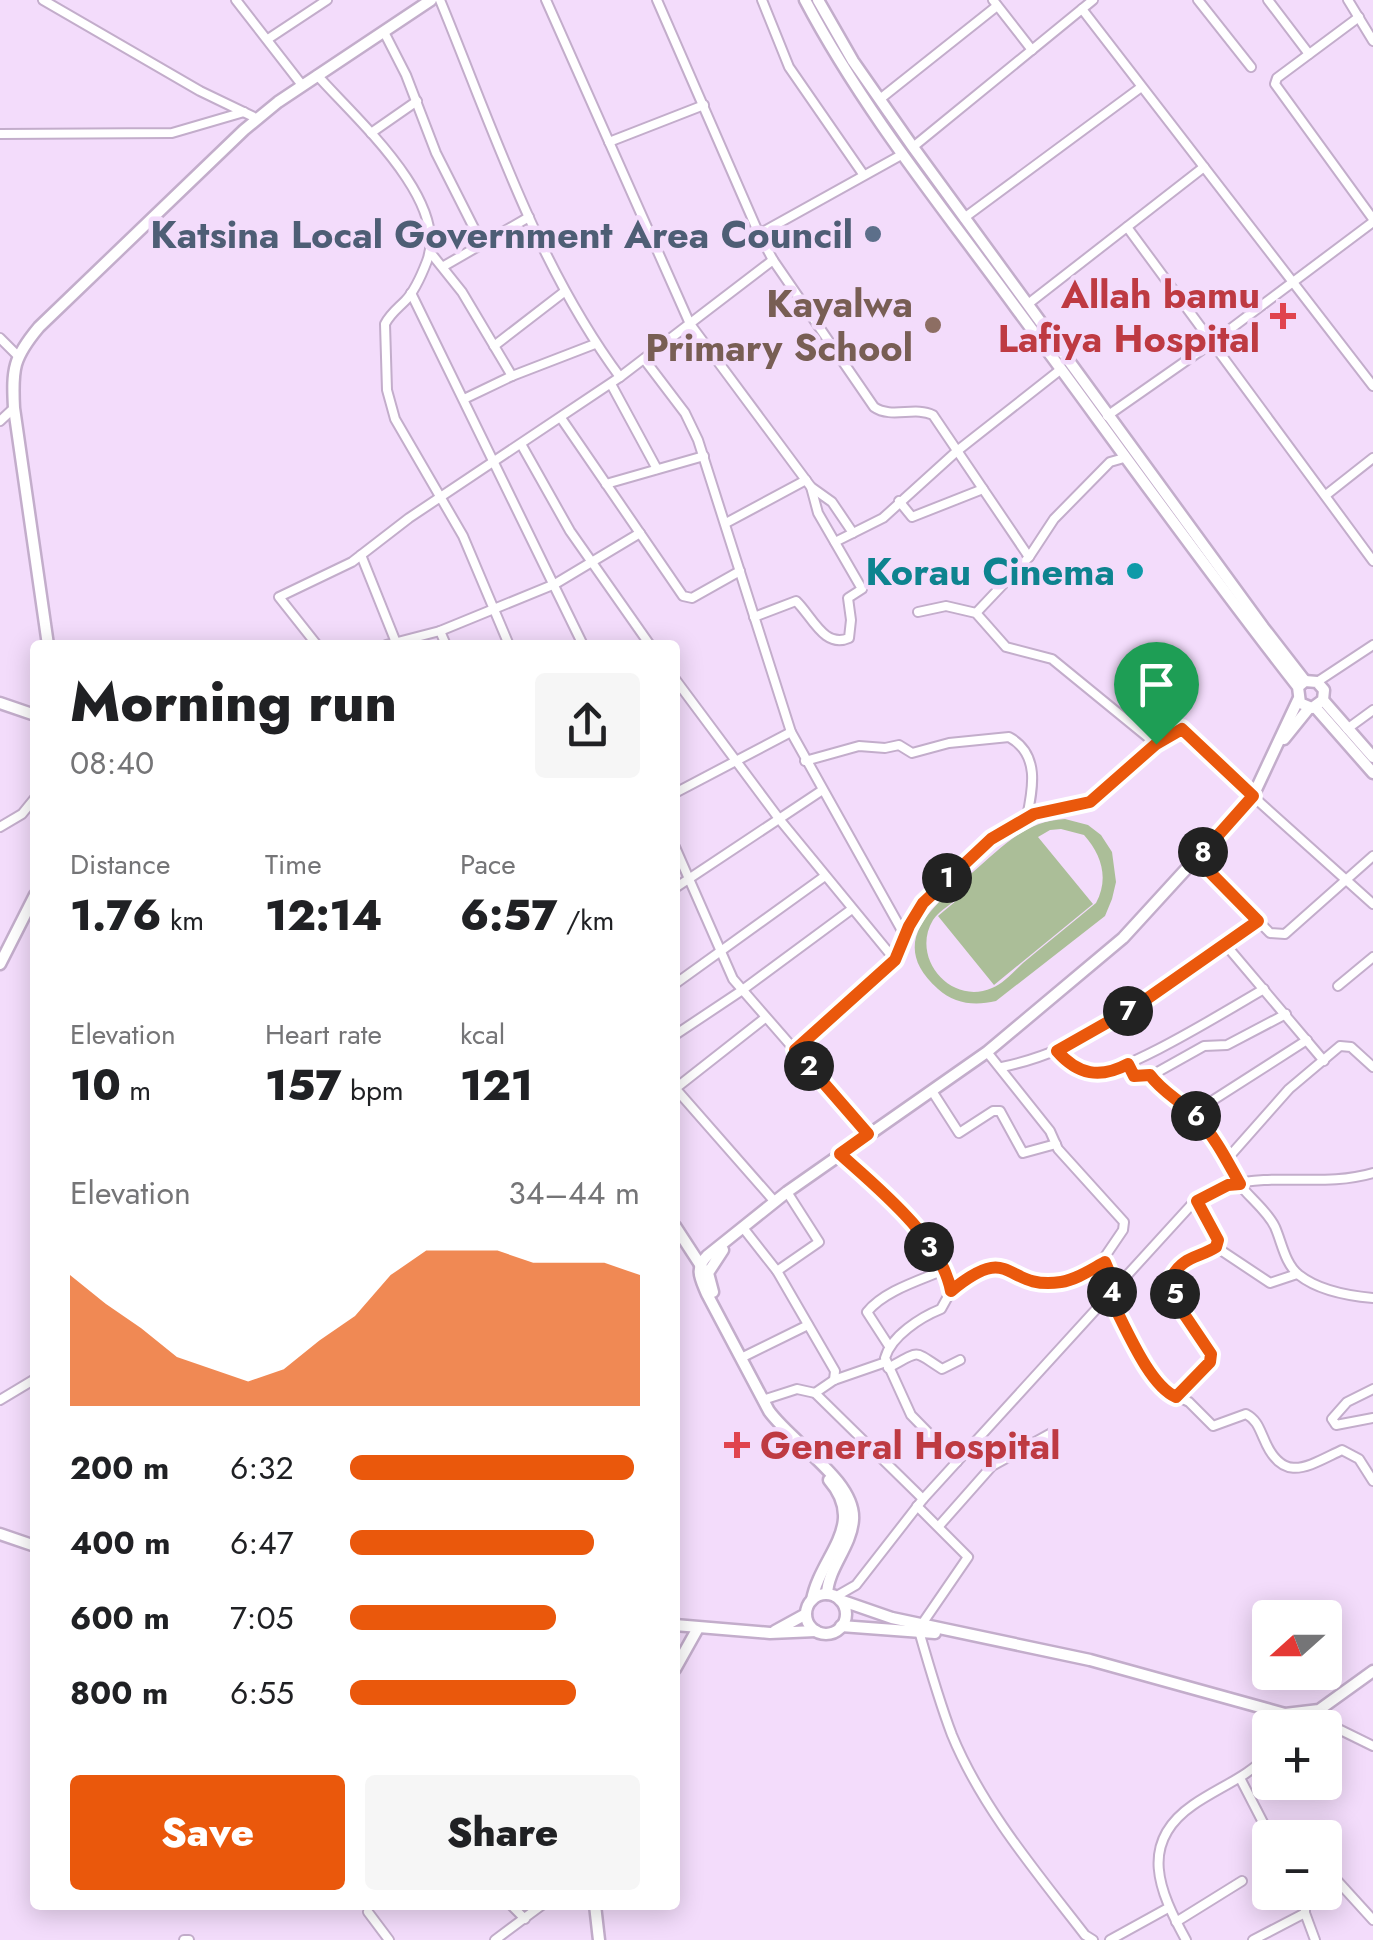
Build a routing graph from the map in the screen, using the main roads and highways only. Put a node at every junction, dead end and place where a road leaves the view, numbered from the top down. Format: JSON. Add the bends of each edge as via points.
{"nodes":[{"id":1,"x":431,"y":0,"type":"edge"},
{"id":2,"x":805,"y":0,"type":"edge"},
{"id":3,"x":818,"y":0,"type":"edge"},
{"id":4,"x":908,"y":150,"type":"junction"},
{"id":5,"x":47,"y":640,"type":"edge"},
{"id":6,"x":1311,"y":694,"type":"junction"},
{"id":7,"x":0,"y":704,"type":"edge"},
{"id":8,"x":30,"y":714,"type":"edge"},
{"id":9,"x":1373,"y":757,"type":"edge"},
{"id":10,"x":1373,"y":772,"type":"edge"},
{"id":11,"x":30,"y":904,"type":"edge"},
{"id":12,"x":2,"y":956,"type":"edge"},
{"id":13,"x":680,"y":1233,"type":"edge"},
{"id":14,"x":704,"y":1269,"type":"junction"},
{"id":15,"x":806,"y":1452,"type":"junction"},
{"id":16,"x":0,"y":1534,"type":"edge"},
{"id":17,"x":30,"y":1544,"type":"edge"},
{"id":18,"x":834,"y":1597,"type":"junction"},
{"id":19,"x":812,"y":1600,"type":"junction"},
{"id":20,"x":806,"y":1614,"type":"junction"},
{"id":21,"x":680,"y":1626,"type":"edge"},
{"id":22,"x":841,"y":1626,"type":"junction"},
{"id":23,"x":921,"y":1627,"type":"junction"},
{"id":24,"x":698,"y":1628,"type":"junction"},
{"id":25,"x":816,"y":1631,"type":"junction"},
{"id":26,"x":770,"y":1634,"type":"junction"},
{"id":27,"x":680,"y":1660,"type":"edge"},
{"id":28,"x":1373,"y":1671,"type":"edge"},
{"id":29,"x":595,"y":1910,"type":"edge"},
{"id":30,"x":600,"y":1940,"type":"edge"}],
"edges":[{"from":1,"to":5,"type":"main road","via":[[258,119],[38,327],[17,355],[14,408]]},
{"from":2,"to":4,"type":"main road","via":[[844,68]]},
{"from":3,"to":4,"type":"main road"},
{"from":4,"to":6,"type":"main road"},
{"from":4,"to":6,"type":"main road","via":[[1124,458]]},
{"from":6,"to":9,"type":"main road"},
{"from":6,"to":10,"type":"main road"},
{"from":6,"to":14,"type":"main road","via":[[1253,796],[1123,938],[987,1052],[787,1192]]},
{"from":7,"to":8,"type":"main road"},
{"from":11,"to":12,"type":"main road"},
{"from":13,"to":14,"type":"main road"},
{"from":14,"to":15,"type":"main road","via":[[763,1400]]},
{"from":15,"to":18,"type":"main road","via":[[844,1488],[852,1508],[851,1530],[829,1582]]},
{"from":15,"to":19,"type":"main road","via":[[835,1488],[846,1517]]},
{"from":16,"to":17,"type":"main road"},
{"from":18,"to":19,"type":"main road"},
{"from":18,"to":22,"type":"main road","via":[[846,1612]]},
{"from":18,"to":23,"type":"main road"},
{"from":19,"to":20,"type":"main road"},
{"from":20,"to":25,"type":"main road"},
{"from":20,"to":26,"type":"main road"},
{"from":21,"to":24,"type":"main road"},
{"from":22,"to":23,"type":"main road"},
{"from":22,"to":25,"type":"main road","via":[[832,1633]]},
{"from":23,"to":28,"type":"main road","via":[[1090,1660],[1285,1714],[1315,1713]]},
{"from":24,"to":26,"type":"main road"},
{"from":24,"to":27,"type":"main road"},
{"from":25,"to":26,"type":"main road"},
{"from":29,"to":30,"type":"main road"}]}
